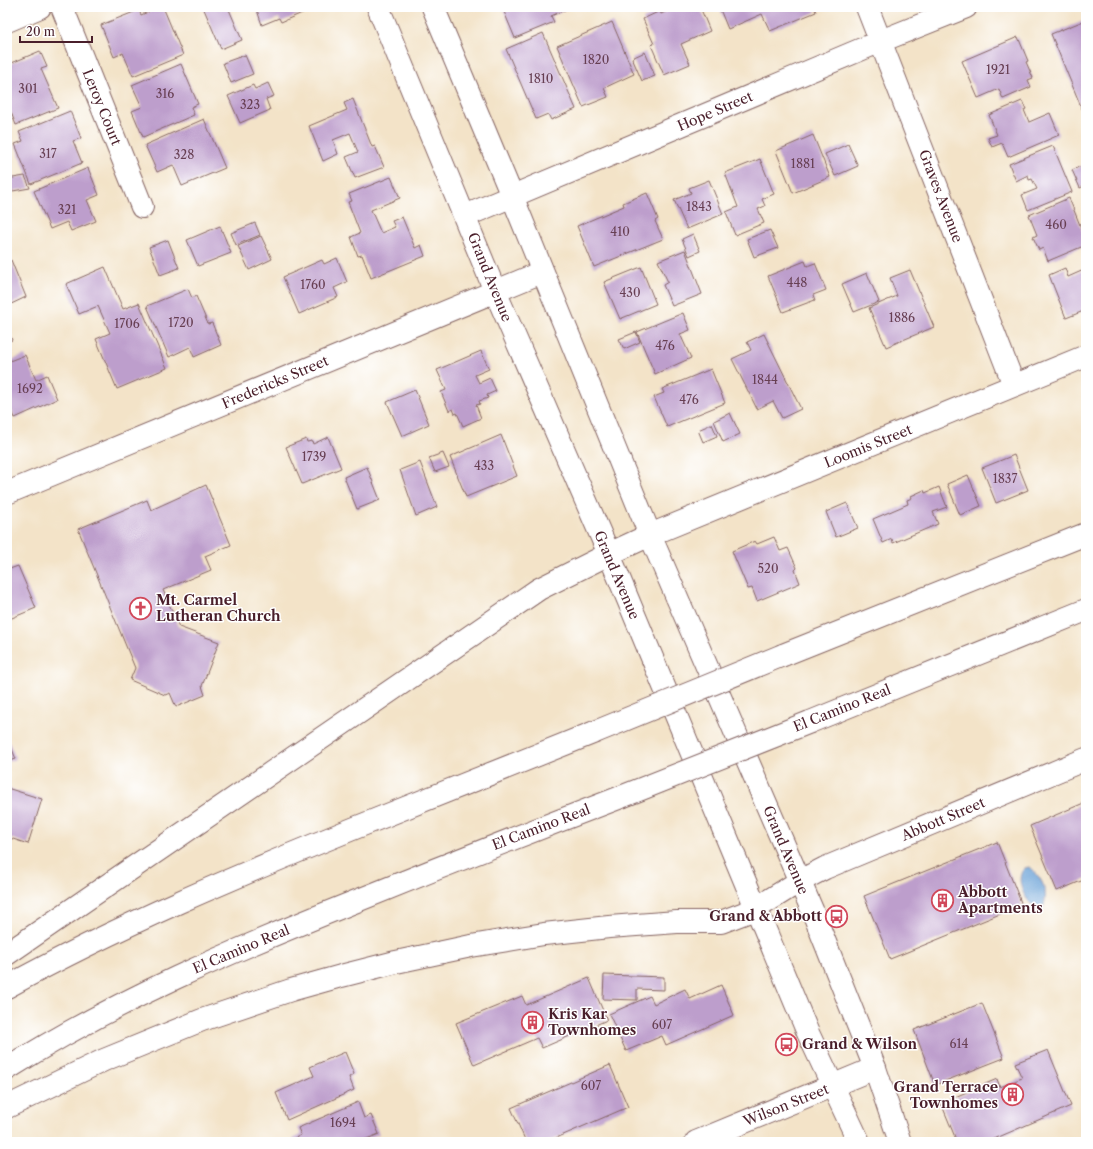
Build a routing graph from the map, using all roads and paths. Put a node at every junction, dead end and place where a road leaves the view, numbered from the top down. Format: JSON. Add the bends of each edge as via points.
{"nodes":[{"id":1,"x":40,"y":7,"type":"edge"},
{"id":2,"x":62,"y":7,"type":"edge"},
{"id":3,"x":378,"y":7,"type":"edge"},
{"id":4,"x":433,"y":7,"type":"edge"},
{"id":5,"x":867,"y":7,"type":"edge"},
{"id":6,"x":966,"y":7,"type":"edge"},
{"id":7,"x":7,"y":21,"type":"edge"},
{"id":8,"x":881,"y":41,"type":"junction"},
{"id":9,"x":512,"y":196,"type":"junction"},
{"id":10,"x":142,"y":208,"type":"dead end"},
{"id":11,"x":464,"y":216,"type":"junction"},
{"id":12,"x":542,"y":272,"type":"junction"},
{"id":13,"x":495,"y":291,"type":"junction"},
{"id":14,"x":1086,"y":356,"type":"edge"},
{"id":15,"x":1014,"y":385,"type":"junction"},
{"id":16,"x":7,"y":493,"type":"edge"},
{"id":17,"x":1086,"y":534,"type":"edge"},
{"id":18,"x":650,"y":535,"type":"junction"},
{"id":19,"x":609,"y":554,"type":"junction"},
{"id":20,"x":1086,"y":610,"type":"edge"},
{"id":21,"x":1086,"y":759,"type":"edge"},
{"id":22,"x":800,"y":881,"type":"junction"},
{"id":23,"x":756,"y":909,"type":"junction"},
{"id":24,"x":7,"y":954,"type":"edge"},
{"id":25,"x":7,"y":987,"type":"edge"},
{"id":26,"x":875,"y":1068,"type":"junction"},
{"id":27,"x":7,"y":1069,"type":"edge"},
{"id":28,"x":832,"y":1086,"type":"junction"},
{"id":29,"x":7,"y":1107,"type":"edge"},
{"id":30,"x":696,"y":1142,"type":"edge"},
{"id":31,"x":860,"y":1142,"type":"edge"},
{"id":32,"x":900,"y":1142,"type":"edge"}],
"edges":[{"from":1,"to":7,"type":"main road"},
{"from":2,"to":10,"type":"main road","name":"Leroy Court"},
{"from":3,"to":11,"type":"main road","name":"Grand Avenue"},
{"from":4,"to":9,"type":"main road","name":"Grand Avenue"},
{"from":5,"to":8,"type":"main road","name":"Graves Avenue"},
{"from":6,"to":8,"type":"main road","name":"Hope Street"},
{"from":8,"to":9,"type":"main road","name":"Hope Street"},
{"from":8,"to":15,"type":"main road","name":"Graves Avenue"},
{"from":9,"to":11,"type":"main road","name":"Hope Street"},
{"from":9,"to":12,"type":"main road","name":"Grand Avenue"},
{"from":11,"to":13,"type":"main road","name":"Grand Avenue"},
{"from":12,"to":13,"type":"main road","name":"Fredericks Street"},
{"from":12,"to":18,"type":"main road","name":"Grand Avenue"},
{"from":13,"to":16,"type":"main road","name":"Fredericks Street"},
{"from":13,"to":19,"type":"main road","name":"Grand Avenue"},
{"from":14,"to":15,"type":"main road","name":"Loomis Street"},
{"from":15,"to":18,"type":"main road","name":"Loomis Street"},
{"from":17,"to":25,"type":"main road","bridge":true,"via":[[255,868],[135,921]]},
{"from":18,"to":19,"type":"main road","name":"Loomis Street"},
{"from":18,"to":22,"type":"main road","name":"Grand Avenue"},
{"from":19,"to":23,"type":"main road","name":"Grand Avenue"},
{"from":19,"to":24,"type":"main road","name":"Loomis Street","via":[[539,589]]},
{"from":20,"to":27,"type":"main road","name":"El Camino Real","bridge":true,"via":[[258,940],[103,1014]]},
{"from":21,"to":22,"type":"main road","name":"Abbott Street","via":[[825,868]]},
{"from":22,"to":23,"type":"main road","name":"Abbott Street"},
{"from":22,"to":26,"type":"main road","name":"Grand Avenue"},
{"from":23,"to":28,"type":"main road","name":"Grand Avenue"},
{"from":23,"to":29,"type":"main road","name":"Abbott Street","via":[[721,922],[609,927],[471,946],[327,980],[202,1020],[98,1063]]},
{"from":26,"to":28,"type":"main road","name":"Wilson Street"},
{"from":26,"to":32,"type":"main road","name":"Grand Avenue"},
{"from":28,"to":30,"type":"main road","name":"Wilson Street"},
{"from":28,"to":31,"type":"main road","name":"Grand Avenue"}]}
